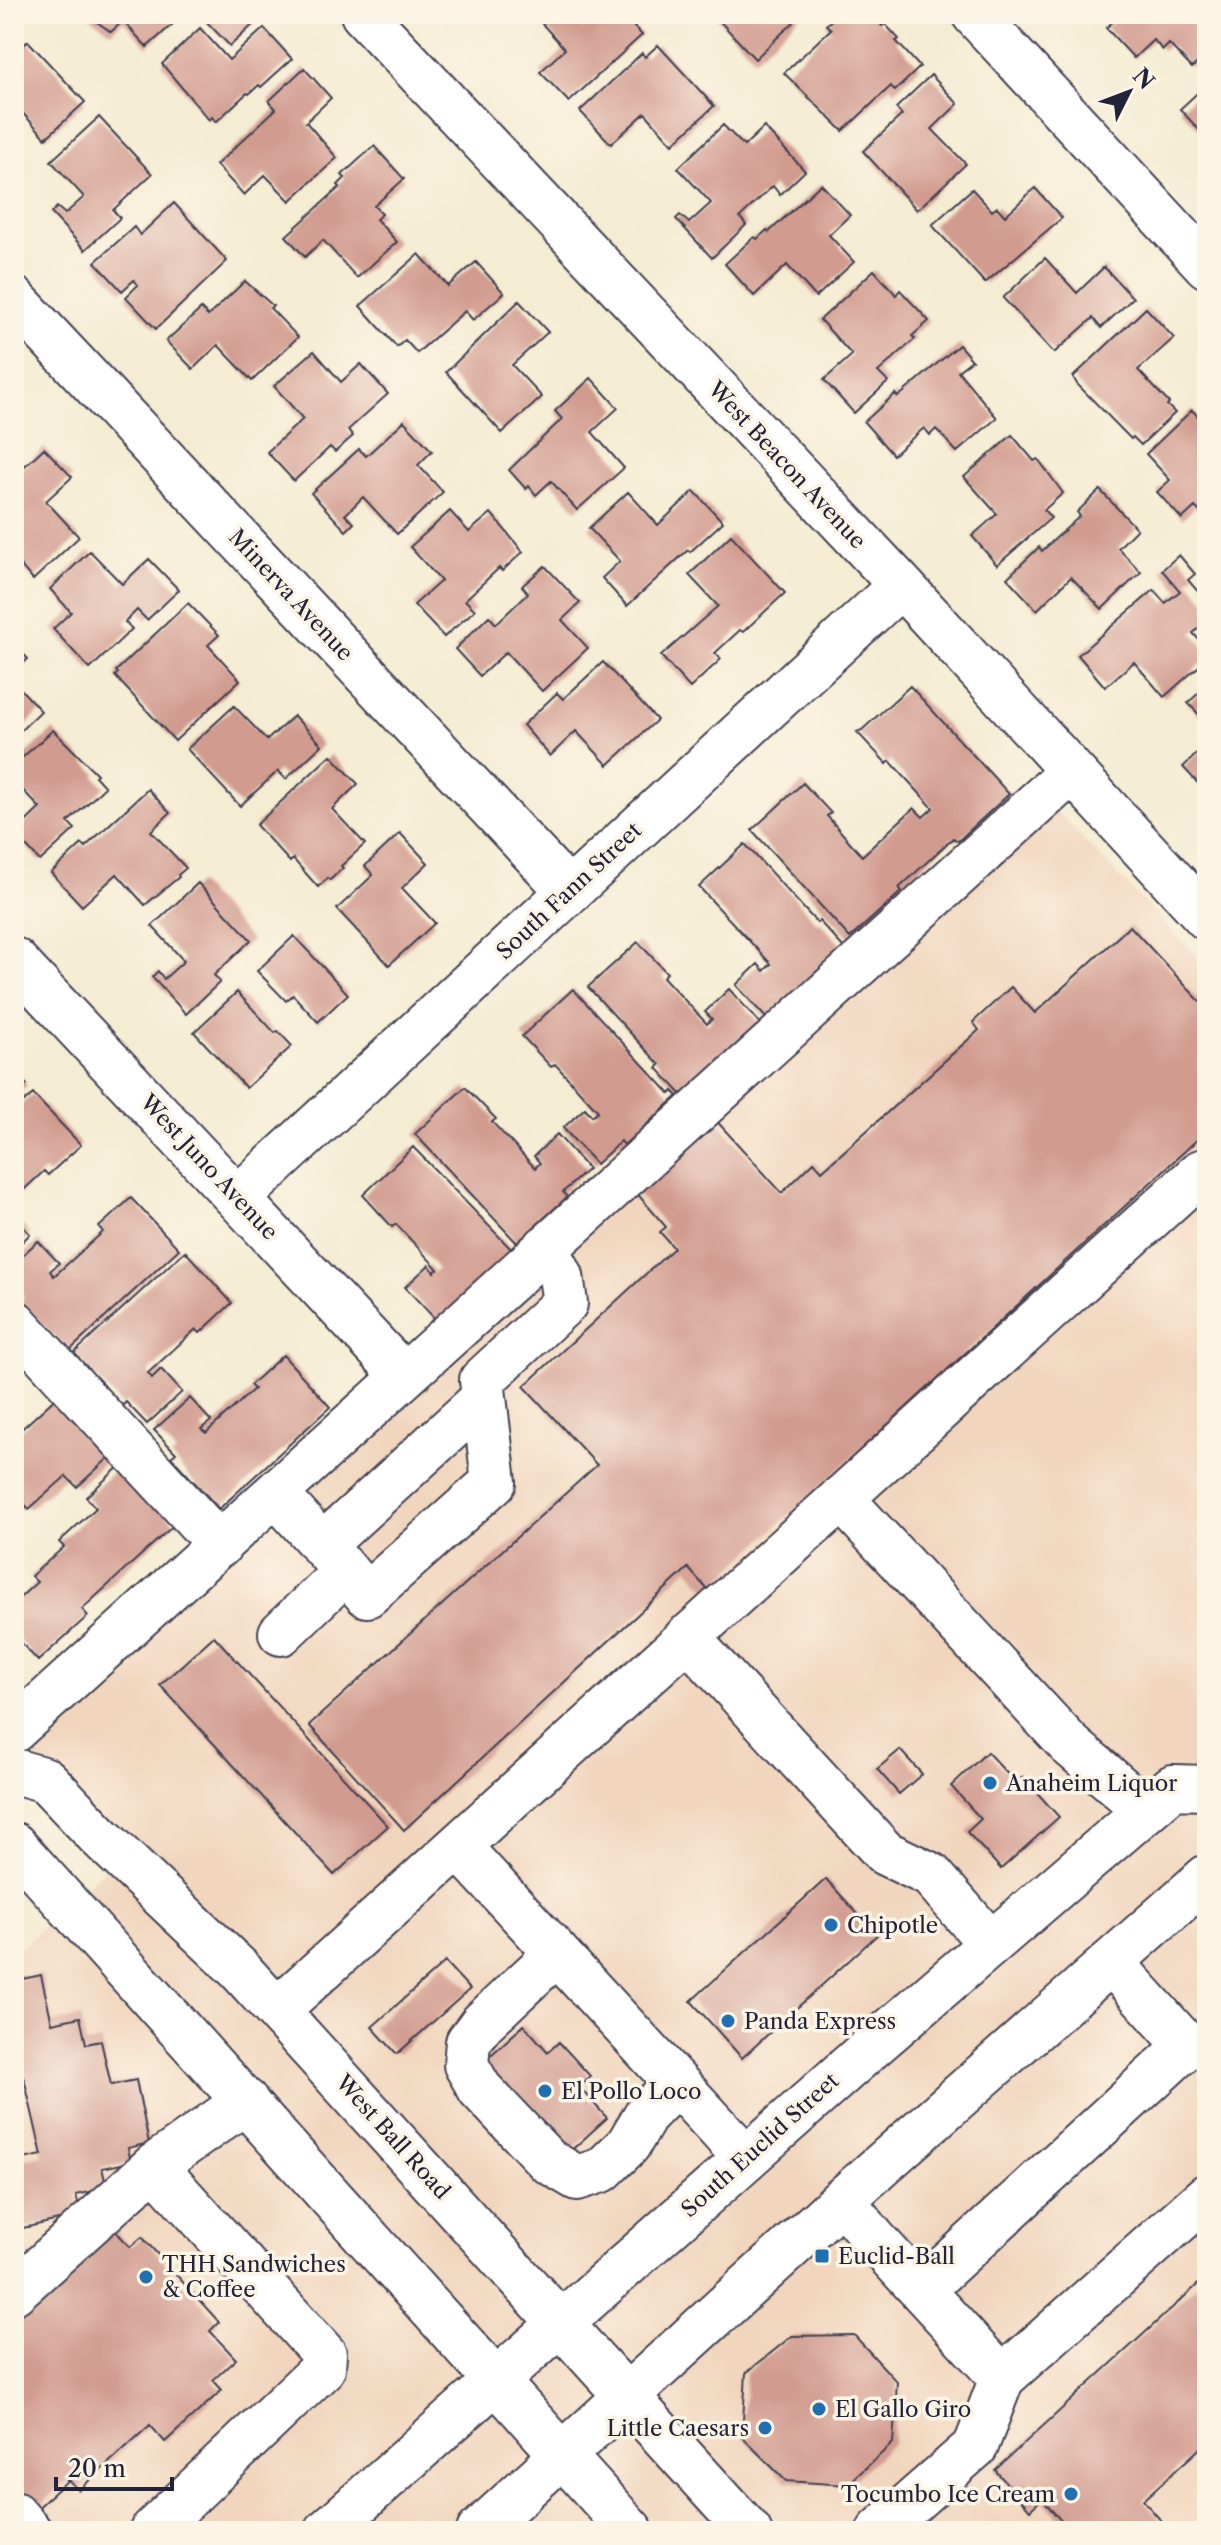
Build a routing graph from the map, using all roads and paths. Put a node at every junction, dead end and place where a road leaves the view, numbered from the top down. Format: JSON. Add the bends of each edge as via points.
{"nodes":[{"id":1,"x":363,"y":14,"type":"edge"},
{"id":2,"x":974,"y":14,"type":"edge"},
{"id":3,"x":1207,"y":266,"type":"edge"},
{"id":4,"x":14,"y":299,"type":"edge"},
{"id":5,"x":901,"y":585,"type":"junction"},
{"id":6,"x":1071,"y":772,"type":"junction"},
{"id":7,"x":569,"y":891,"type":"junction"},
{"id":8,"x":1207,"y":918,"type":"edge"},
{"id":9,"x":14,"y":960,"type":"edge"},
{"id":10,"x":1207,"y":1179,"type":"edge"},
{"id":11,"x":238,"y":1198,"type":"junction"},
{"id":12,"x":546,"y":1247,"type":"junction"},
{"id":13,"x":14,"y":1322,"type":"edge"},
{"id":14,"x":403,"y":1375,"type":"junction"},
{"id":15,"x":484,"y":1398,"type":"junction"},
{"id":16,"x":276,"y":1494,"type":"junction"},
{"id":17,"x":841,"y":1498,"type":"junction"},
{"id":18,"x":220,"y":1545,"type":"junction"},
{"id":19,"x":335,"y":1558,"type":"junction"},
{"id":20,"x":281,"y":1633,"type":"dead end"},
{"id":21,"x":687,"y":1637,"type":"junction"},
{"id":22,"x":14,"y":1730,"type":"edge"},
{"id":23,"x":14,"y":1771,"type":"edge"},
{"id":24,"x":1207,"y":1788,"type":"edge"},
{"id":25,"x":1146,"y":1810,"type":"junction"},
{"id":26,"x":14,"y":1845,"type":"edge"},
{"id":27,"x":458,"y":1846,"type":"junction"},
{"id":28,"x":1207,"y":1877,"type":"edge"},
{"id":29,"x":990,"y":1943,"type":"junction"},
{"id":30,"x":557,"y":1953,"type":"junction"},
{"id":31,"x":1111,"y":1962,"type":"junction"},
{"id":32,"x":277,"y":2010,"type":"junction"},
{"id":33,"x":1197,"y":2037,"type":"edge"},
{"id":34,"x":677,"y":2083,"type":"junction"},
{"id":35,"x":246,"y":2101,"type":"junction"},
{"id":36,"x":746,"y":2158,"type":"junction"},
{"id":37,"x":154,"y":2166,"type":"junction"},
{"id":38,"x":1207,"y":2196,"type":"edge"},
{"id":39,"x":842,"y":2200,"type":"junction"},
{"id":40,"x":921,"y":2290,"type":"junction"},
{"id":41,"x":14,"y":2292,"type":"edge"},
{"id":42,"x":561,"y":2323,"type":"junction"},
{"id":43,"x":1002,"y":2378,"type":"junction"},
{"id":44,"x":495,"y":2381,"type":"junction"},
{"id":45,"x":627,"y":2396,"type":"junction"},
{"id":46,"x":561,"y":2456,"type":"junction"},
{"id":47,"x":14,"y":2514,"type":"edge"},
{"id":48,"x":29,"y":2531,"type":"edge"},
{"id":49,"x":152,"y":2531,"type":"edge"},
{"id":50,"x":327,"y":2531,"type":"edge"},
{"id":51,"x":479,"y":2531,"type":"edge"},
{"id":52,"x":631,"y":2531,"type":"edge"},
{"id":53,"x":749,"y":2531,"type":"edge"},
{"id":54,"x":879,"y":2531,"type":"edge"}],
"edges":[{"from":1,"to":5,"type":"main road","name":"West Beacon Avenue"},
{"from":2,"to":3,"type":"main road"},
{"from":4,"to":7,"type":"main road","name":"Minerva Avenue"},
{"from":5,"to":6,"type":"main road","name":"West Beacon Avenue"},
{"from":5,"to":7,"type":"main road","name":"South Fann Street"},
{"from":6,"to":8,"type":"main road","name":"West Beacon Avenue"},
{"from":6,"to":12,"type":"main road"},
{"from":7,"to":11,"type":"main road","name":"South Fann Street"},
{"from":9,"to":11,"type":"main road","name":"West Juno Avenue"},
{"from":10,"to":17,"type":"main road","via":[[1201,1172]]},
{"from":11,"to":14,"type":"main road","name":"West Juno Avenue"},
{"from":12,"to":14,"type":"main road"},
{"from":12,"to":15,"type":"main road","via":[[561,1276],[565,1303],[482,1380]]},
{"from":13,"to":18,"type":"main road"},
{"from":14,"to":16,"type":"main road"},
{"from":15,"to":19,"type":"main road"},
{"from":15,"to":19,"type":"main road","via":[[494,1482],[367,1595]]},
{"from":16,"to":18,"type":"main road"},
{"from":16,"to":19,"type":"main road"},
{"from":17,"to":21,"type":"main road"},
{"from":17,"to":25,"type":"main road","via":[[1069,1744]]},
{"from":18,"to":22,"type":"main road"},
{"from":19,"to":20,"type":"main road"},
{"from":21,"to":27,"type":"main road"},
{"from":21,"to":29,"type":"main road","via":[[885,1853],[931,1875]]},
{"from":23,"to":32,"type":"main road","name":"West Ball Road","via":[[46,1780]]},
{"from":24,"to":25,"type":"main road","name":"South Euclid Street","via":[[1173,1787]]},
{"from":25,"to":29,"type":"main road","name":"South Euclid Street"},
{"from":26,"to":35,"type":"main road"},
{"from":27,"to":30,"type":"main road"},
{"from":27,"to":32,"type":"main road"},
{"from":28,"to":31,"type":"main road"},
{"from":29,"to":36,"type":"main road","name":"South Euclid Street"},
{"from":30,"to":34,"type":"main road"},
{"from":30,"to":34,"type":"main road","via":[[468,2042],[466,2065],[480,2089],[548,2161],[577,2178],[602,2170]]},
{"from":31,"to":33,"type":"main road"},
{"from":31,"to":39,"type":"main road"},
{"from":32,"to":42,"type":"main road","name":"West Ball Road"},
{"from":33,"to":40,"type":"main road"},
{"from":34,"to":36,"type":"main road"},
{"from":35,"to":37,"type":"main road"},
{"from":35,"to":44,"type":"main road"},
{"from":36,"to":42,"type":"main road","name":"South Euclid Street"},
{"from":37,"to":41,"type":"main road"},
{"from":37,"to":49,"type":"main road","via":[[324,2354],[323,2368]]},
{"from":38,"to":43,"type":"main road"},
{"from":39,"to":40,"type":"main road"},
{"from":39,"to":45,"type":"main road"},
{"from":40,"to":43,"type":"main road"},
{"from":42,"to":44,"type":"main road","name":"South Euclid Street"},
{"from":42,"to":45,"type":"main road","name":"West Ball Road"},
{"from":43,"to":54,"type":"main road","via":[[976,2446]]},
{"from":44,"to":46,"type":"main road"},
{"from":44,"to":50,"type":"main road","name":"South Euclid Street"},
{"from":45,"to":46,"type":"main road"},
{"from":45,"to":53,"type":"main road","name":"West Ball Road"},
{"from":46,"to":51,"type":"main road"},
{"from":46,"to":52,"type":"main road"},
{"from":47,"to":48,"type":"main road"}]}
